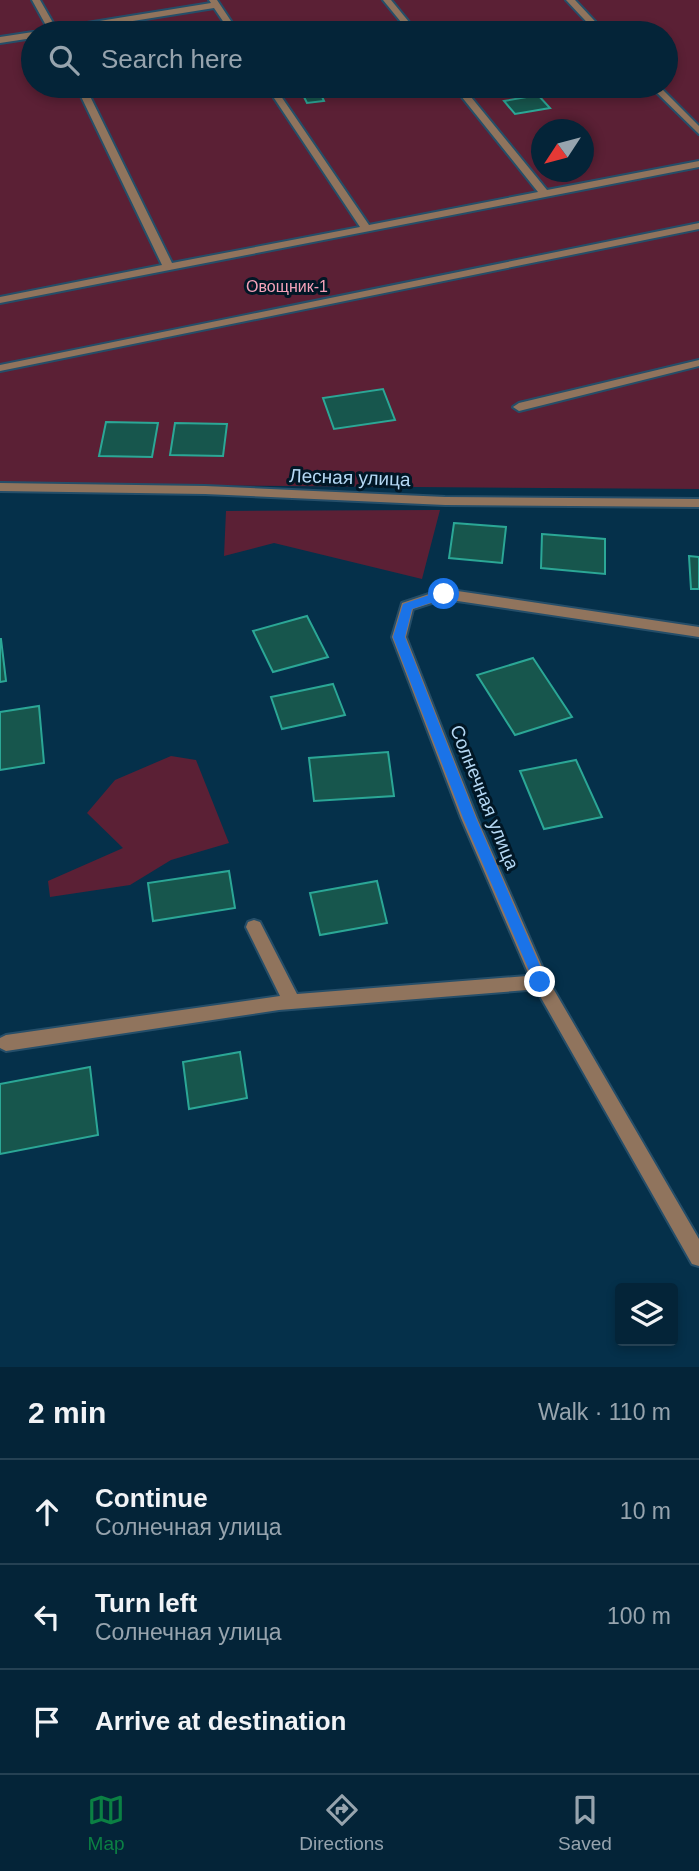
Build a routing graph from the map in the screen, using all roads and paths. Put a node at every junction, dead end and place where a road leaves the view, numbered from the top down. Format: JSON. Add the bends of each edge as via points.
{"nodes":[{"id":1,"x":36,"y":0,"type":"edge"},
{"id":2,"x":387,"y":0,"type":"edge"},
{"id":3,"x":570,"y":0,"type":"edge"},
{"id":4,"x":214,"y":3,"type":"edge"},
{"id":5,"x":48,"y":21,"type":"edge"},
{"id":6,"x":115,"y":21,"type":"edge"},
{"id":7,"x":227,"y":21,"type":"edge"},
{"id":8,"x":404,"y":21,"type":"edge"},
{"id":9,"x":591,"y":21,"type":"edge"},
{"id":10,"x":21,"y":36,"type":"edge"},
{"id":11,"x":0,"y":40,"type":"edge"},
{"id":12,"x":86,"y":98,"type":"edge"},
{"id":13,"x":278,"y":98,"type":"edge"},
{"id":14,"x":467,"y":98,"type":"edge"},
{"id":15,"x":666,"y":98,"type":"edge"},
{"id":16,"x":699,"y":131,"type":"edge"},
{"id":17,"x":699,"y":164,"type":"edge"},
{"id":18,"x":545,"y":194,"type":"junction"},
{"id":19,"x":699,"y":226,"type":"edge"},
{"id":20,"x":366,"y":229,"type":"junction"},
{"id":21,"x":168,"y":267,"type":"junction"},
{"id":22,"x":0,"y":299,"type":"edge"},
{"id":23,"x":699,"y":363,"type":"edge"},
{"id":24,"x":0,"y":369,"type":"edge"},
{"id":25,"x":519,"y":407,"type":"dead end"},
{"id":26,"x":0,"y":487,"type":"edge"},
{"id":27,"x":699,"y":503,"type":"edge"},
{"id":28,"x":699,"y":632,"type":"edge"},
{"id":29,"x":254,"y":927,"type":"dead end"},
{"id":30,"x":540,"y":982,"type":"junction"},
{"id":31,"x":292,"y":1002,"type":"junction"},
{"id":32,"x":6,"y":1043,"type":"dead end"},
{"id":33,"x":699,"y":1256,"type":"edge"}],
"edges":[{"from":1,"to":5,"type":"street"},
{"from":2,"to":8,"type":"street"},
{"from":3,"to":9,"type":"street"},
{"from":4,"to":6,"type":"street"},
{"from":4,"to":7,"type":"street"},
{"from":10,"to":11,"type":"street"},
{"from":12,"to":21,"type":"street"},
{"from":13,"to":20,"type":"street"},
{"from":14,"to":18,"type":"street"},
{"from":15,"to":16,"type":"street"},
{"from":17,"to":18,"type":"street"},
{"from":18,"to":20,"type":"street"},
{"from":19,"to":24,"type":"street"},
{"from":20,"to":21,"type":"street"},
{"from":21,"to":22,"type":"street"},
{"from":23,"to":25,"type":"street"},
{"from":26,"to":27,"type":"street","name":"Лесная улица"},
{"from":28,"to":30,"type":"street","name":"Солнечная улица","via":[[444,594],[407,607],[399,637]]},
{"from":29,"to":31,"type":"street"},
{"from":30,"to":31,"type":"street"},
{"from":30,"to":33,"type":"street","name":"Солнечная улица"},
{"from":31,"to":32,"type":"street"}]}
